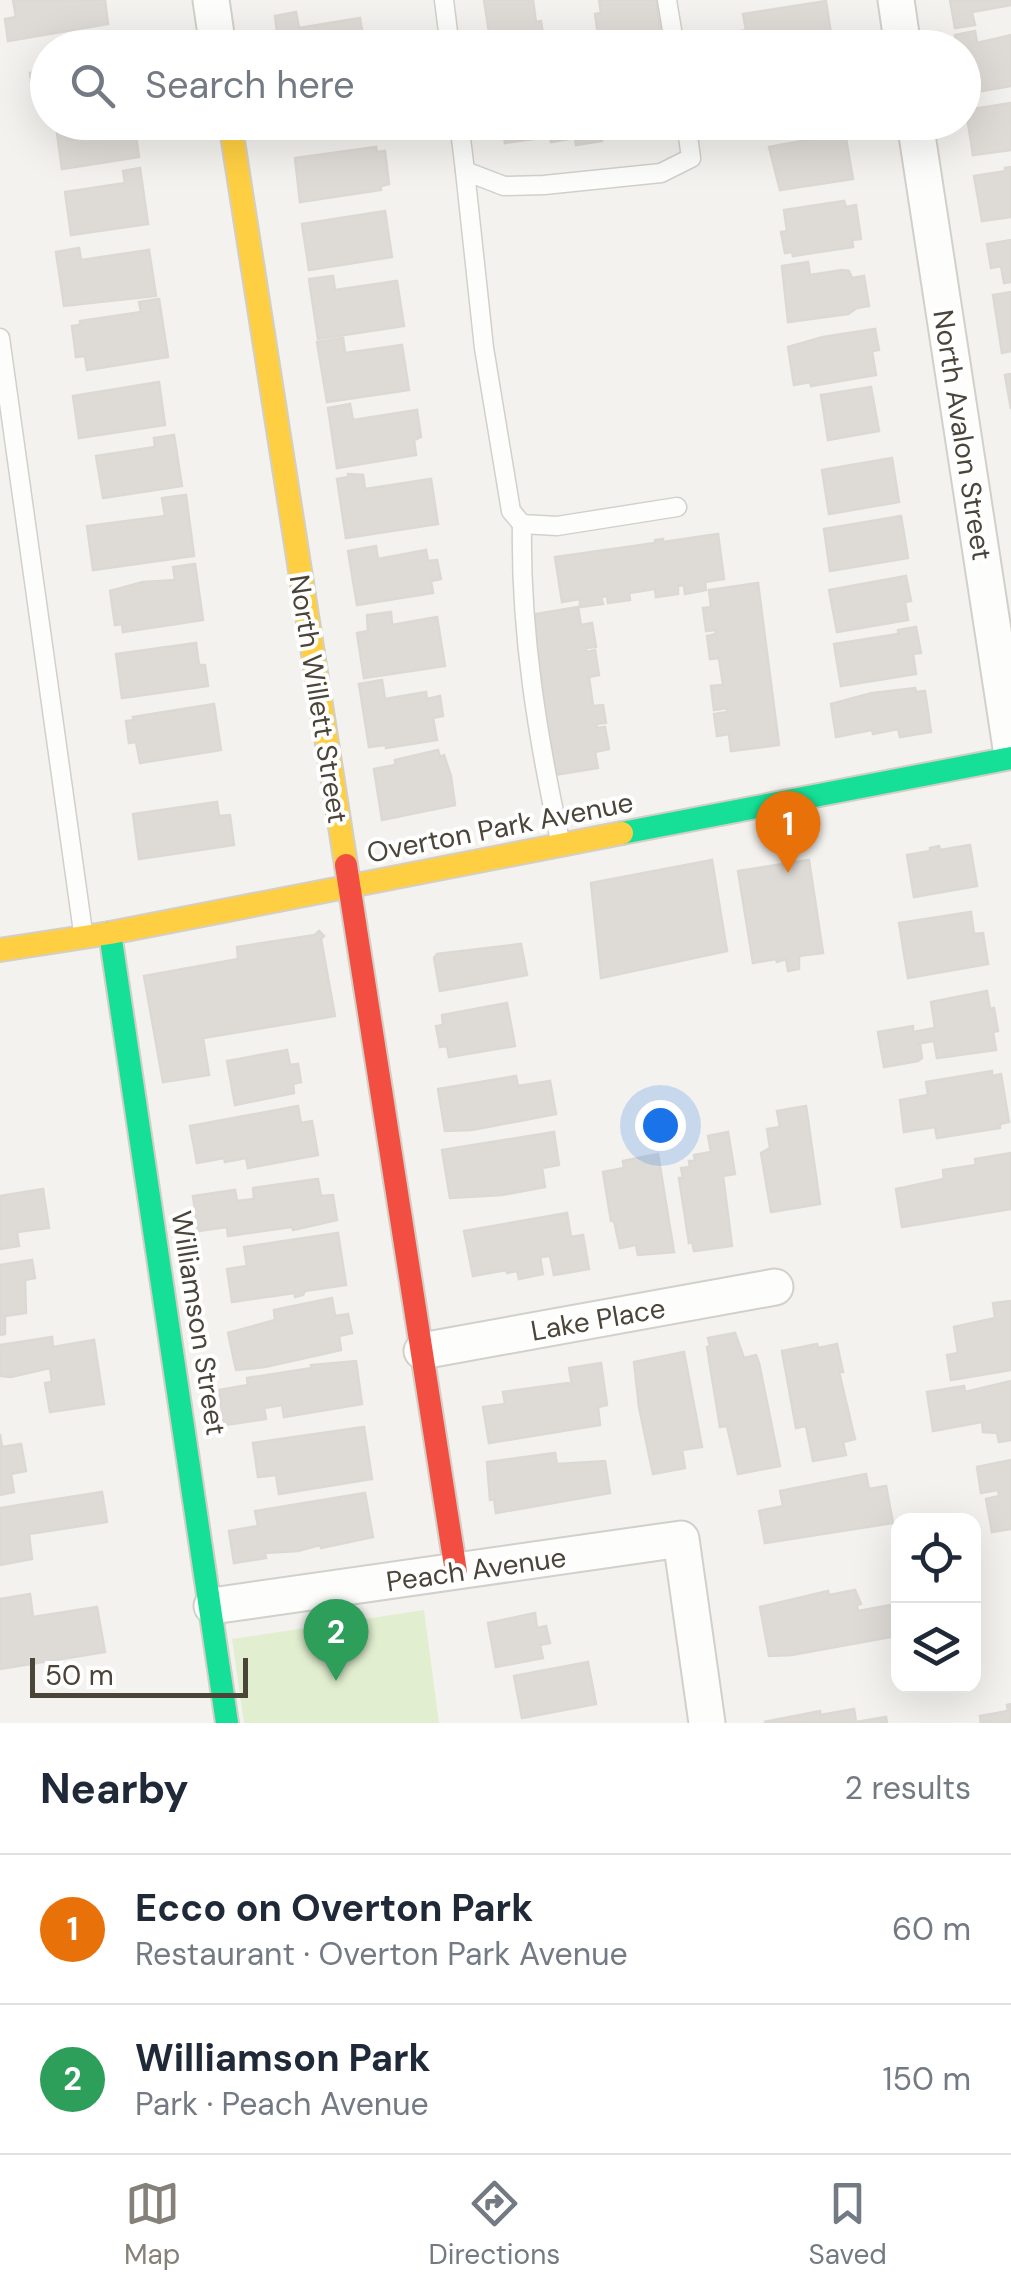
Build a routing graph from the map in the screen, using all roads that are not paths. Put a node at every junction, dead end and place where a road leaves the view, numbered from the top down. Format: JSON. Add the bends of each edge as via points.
{"nodes":[{"id":1,"x":211,"y":0,"type":"edge"},
{"id":2,"x":444,"y":0,"type":"edge"},
{"id":3,"x":668,"y":0,"type":"edge"},
{"id":4,"x":896,"y":0,"type":"edge"},
{"id":5,"x":215,"y":30,"type":"edge"},
{"id":6,"x":448,"y":30,"type":"edge"},
{"id":7,"x":672,"y":30,"type":"edge"},
{"id":8,"x":900,"y":30,"type":"edge"},
{"id":9,"x":233,"y":140,"type":"edge"},
{"id":10,"x":461,"y":140,"type":"edge"},
{"id":11,"x":688,"y":140,"type":"edge"},
{"id":12,"x":918,"y":140,"type":"edge"},
{"id":13,"x":465,"y":171,"type":"junction"},
{"id":14,"x":0,"y":338,"type":"edge"},
{"id":15,"x":677,"y":507,"type":"dead end"},
{"id":16,"x":522,"y":524,"type":"junction"},
{"id":17,"x":1011,"y":748,"type":"edge"},
{"id":18,"x":1011,"y":758,"type":"edge"},
{"id":19,"x":562,"y":845,"type":"junction"},
{"id":20,"x":348,"y":887,"type":"junction"},
{"id":21,"x":110,"y":932,"type":"junction"},
{"id":22,"x":84,"y":937,"type":"junction"},
{"id":23,"x":0,"y":950,"type":"edge"},
{"id":24,"x":775,"y":1287,"type":"dead end"},
{"id":25,"x":422,"y":1351,"type":"junction"},
{"id":26,"x":456,"y":1572,"type":"junction"},
{"id":27,"x":212,"y":1606,"type":"junction"},
{"id":28,"x":227,"y":1723,"type":"edge"},
{"id":29,"x":707,"y":1723,"type":"edge"}],
"edges":[{"from":1,"to":5,"type":"street"},
{"from":2,"to":6,"type":"lane"},
{"from":3,"to":7,"type":"lane"},
{"from":4,"to":8,"type":"street"},
{"from":9,"to":20,"type":"street","name":"North Willett Street"},
{"from":10,"to":13,"type":"lane"},
{"from":11,"to":13,"type":"lane","via":[[691,158],[662,172],[504,186]]},
{"from":12,"to":17,"type":"street","name":"North Avalon Street"},
{"from":13,"to":16,"type":"lane","via":[[484,348],[511,511]]},
{"from":14,"to":22,"type":"lane"},
{"from":15,"to":16,"type":"lane","via":[[557,526]]},
{"from":16,"to":19,"type":"lane","via":[[524,619]]},
{"from":18,"to":19,"type":"street","name":"Overton Park Avenue"},
{"from":19,"to":20,"type":"street","name":"Overton Park Avenue"},
{"from":20,"to":21,"type":"street","name":"Overton Park Avenue"},
{"from":20,"to":25,"type":"street","name":"North Willett Street"},
{"from":21,"to":22,"type":"street","name":"Overton Park Avenue"},
{"from":21,"to":27,"type":"street","name":"Williamson Street"},
{"from":22,"to":23,"type":"street","name":"Overton Park Avenue"},
{"from":24,"to":25,"type":"street","name":"Lake Place"},
{"from":25,"to":26,"type":"street","name":"North Willett Street"},
{"from":26,"to":27,"type":"street","name":"Peach Avenue"},
{"from":26,"to":29,"type":"street","name":"Peach Avenue","via":[[681,1539]]},
{"from":27,"to":28,"type":"street","name":"Williamson Street"}]}
